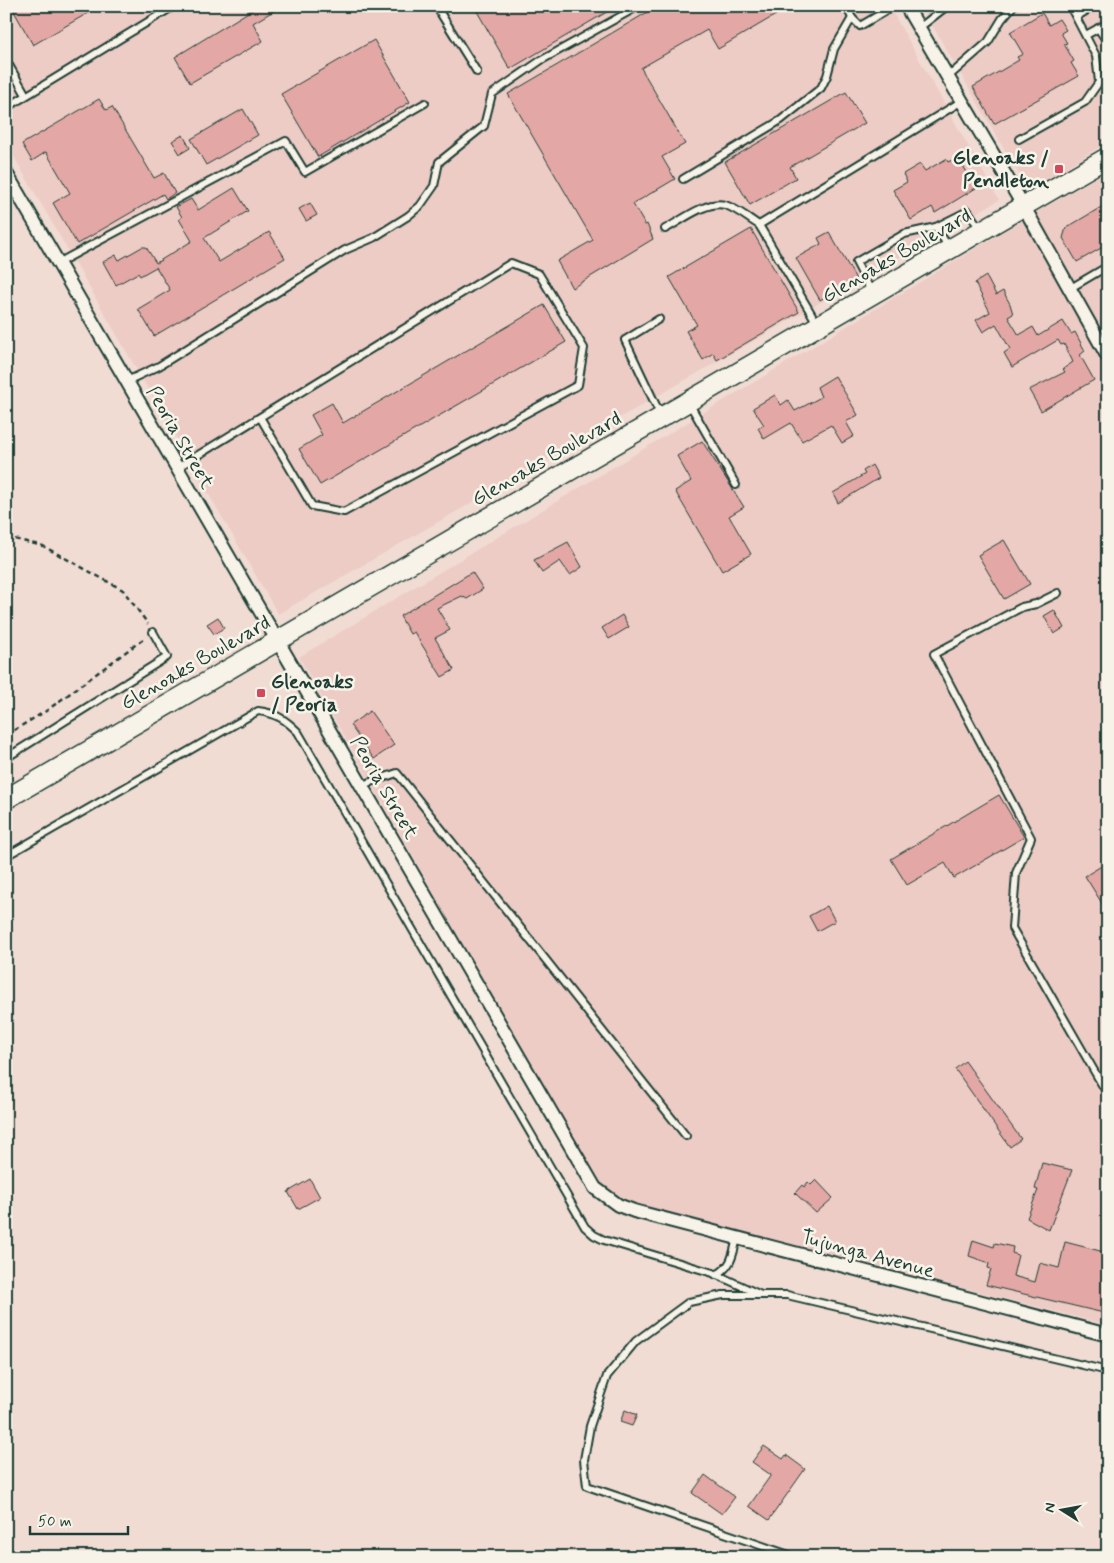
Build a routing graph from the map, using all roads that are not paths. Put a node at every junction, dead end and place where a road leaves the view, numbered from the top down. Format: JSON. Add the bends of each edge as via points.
{"nodes":[{"id":1,"x":174,"y":6,"type":"edge"},
{"id":2,"x":436,"y":6,"type":"edge"},
{"id":3,"x":639,"y":6,"type":"edge"},
{"id":4,"x":846,"y":6,"type":"edge"},
{"id":5,"x":894,"y":6,"type":"edge"},
{"id":6,"x":906,"y":6,"type":"edge"},
{"id":7,"x":1013,"y":6,"type":"edge"},
{"id":8,"x":1070,"y":6,"type":"edge"},
{"id":9,"x":1094,"y":6,"type":"edge"},
{"id":10,"x":946,"y":7,"type":"edge"},
{"id":11,"x":1076,"y":17,"type":"junction"},
{"id":12,"x":852,"y":18,"type":"junction"},
{"id":13,"x":1108,"y":23,"type":"edge"},
{"id":14,"x":919,"y":28,"type":"junction"},
{"id":15,"x":1098,"y":28,"type":"junction"},
{"id":16,"x":1086,"y":35,"type":"junction"},
{"id":17,"x":1108,"y":44,"type":"edge"},
{"id":18,"x":6,"y":60,"type":"edge"},
{"id":19,"x":477,"y":72,"type":"dead end"},
{"id":20,"x":948,"y":77,"type":"junction"},
{"id":21,"x":26,"y":95,"type":"junction"},
{"id":22,"x":962,"y":101,"type":"junction"},
{"id":23,"x":425,"y":103,"type":"dead end"},
{"id":24,"x":6,"y":108,"type":"edge"},
{"id":25,"x":1019,"y":139,"type":"dead end"},
{"id":26,"x":1108,"y":157,"type":"edge"},
{"id":27,"x":6,"y":173,"type":"edge"},
{"id":28,"x":683,"y":178,"type":"dead end"},
{"id":29,"x":1024,"y":207,"type":"junction"},
{"id":30,"x":759,"y":225,"type":"junction"},
{"id":31,"x":936,"y":227,"type":"junction"},
{"id":32,"x":665,"y":229,"type":"dead end"},
{"id":33,"x":981,"y":231,"type":"junction"},
{"id":34,"x":950,"y":250,"type":"junction"},
{"id":35,"x":58,"y":263,"type":"junction"},
{"id":36,"x":1108,"y":266,"type":"edge"},
{"id":37,"x":1069,"y":289,"type":"junction"},
{"id":38,"x":873,"y":294,"type":"junction"},
{"id":39,"x":659,"y":319,"type":"dead end"},
{"id":40,"x":818,"y":326,"type":"junction"},
{"id":41,"x":1108,"y":357,"type":"edge"},
{"id":42,"x":127,"y":381,"type":"junction"},
{"id":43,"x":688,"y":402,"type":"junction"},
{"id":44,"x":260,"y":417,"type":"junction"},
{"id":45,"x":662,"y":417,"type":"junction"},
{"id":46,"x":177,"y":468,"type":"junction"},
{"id":47,"x":736,"y":485,"type":"dead end"},
{"id":48,"x":1058,"y":593,"type":"dead end"},
{"id":49,"x":153,"y":632,"type":"road end"},
{"id":50,"x":278,"y":640,"type":"junction"},
{"id":51,"x":6,"y":758,"type":"edge"},
{"id":52,"x":362,"y":785,"type":"junction"},
{"id":53,"x":6,"y":799,"type":"edge"},
{"id":54,"x":6,"y":856,"type":"edge"},
{"id":55,"x":1108,"y":1095,"type":"edge"},
{"id":56,"x":686,"y":1136,"type":"dead end"},
{"id":57,"x":618,"y":1205,"type":"joint"},
{"id":58,"x":737,"y":1238,"type":"junction"},
{"id":59,"x":716,"y":1275,"type":"junction"},
{"id":60,"x":761,"y":1295,"type":"junction"},
{"id":61,"x":1108,"y":1335,"type":"edge"},
{"id":62,"x":1108,"y":1370,"type":"edge"},
{"id":63,"x":795,"y":1557,"type":"edge"}],
"edges":[{"from":1,"to":21,"type":"lane"},
{"from":2,"to":19,"type":"lane"},
{"from":3,"to":42,"type":"lane","via":[[540,61],[492,94],[484,126],[439,162],[434,186],[420,206],[408,216],[373,238],[345,250],[159,366]]},
{"from":4,"to":12,"type":"lane"},
{"from":5,"to":12,"type":"lane","via":[[860,26]]},
{"from":6,"to":14,"type":"street"},
{"from":7,"to":20,"type":"lane","via":[[988,42]]},
{"from":8,"to":11,"type":"lane"},
{"from":9,"to":11,"type":"lane"},
{"from":10,"to":14,"type":"lane"},
{"from":11,"to":16,"type":"lane"},
{"from":12,"to":28,"type":"lane","via":[[834,49],[827,76],[815,94],[781,120]]},
{"from":13,"to":15,"type":"lane"},
{"from":14,"to":20,"type":"street"},
{"from":15,"to":16,"type":"lane"},
{"from":15,"to":17,"type":"lane"},
{"from":16,"to":25,"type":"lane","via":[[1096,56],[1099,82],[1085,102]]},
{"from":18,"to":21,"type":"lane"},
{"from":20,"to":22,"type":"street"},
{"from":21,"to":24,"type":"lane"},
{"from":22,"to":29,"type":"street"},
{"from":22,"to":30,"type":"lane"},
{"from":23,"to":35,"type":"lane","via":[[305,172],[286,141]]},
{"from":26,"to":29,"type":"main road","name":"Glenoaks Boulevard"},
{"from":27,"to":35,"type":"street","name":"Peoria Street"},
{"from":29,"to":33,"type":"main road","name":"Glenoaks Boulevard"},
{"from":29,"to":37,"type":"street"},
{"from":30,"to":32,"type":"lane","via":[[725,205],[711,205]]},
{"from":30,"to":40,"type":"lane"},
{"from":31,"to":33,"type":"lane","via":[[968,211]]},
{"from":31,"to":34,"type":"lane"},
{"from":31,"to":38,"type":"lane","via":[[904,234],[856,262]]},
{"from":33,"to":34,"type":"main road","name":"Glenoaks Boulevard"},
{"from":34,"to":38,"type":"main road","name":"Glenoaks Boulevard"},
{"from":35,"to":42,"type":"street","name":"Peoria Street"},
{"from":36,"to":37,"type":"lane"},
{"from":37,"to":41,"type":"street"},
{"from":38,"to":40,"type":"main road","name":"Glenoaks Boulevard"},
{"from":39,"to":45,"type":"lane","via":[[625,340]]},
{"from":40,"to":43,"type":"main road","name":"Glenoaks Boulevard"},
{"from":42,"to":46,"type":"street","name":"Peoria Street"},
{"from":43,"to":45,"type":"main road","name":"Glenoaks Boulevard"},
{"from":43,"to":47,"type":"lane"},
{"from":44,"to":44,"type":"lane","via":[[312,506],[344,512],[578,385],[584,348],[539,274],[511,264]]},
{"from":44,"to":46,"type":"lane"},
{"from":45,"to":50,"type":"main road","name":"Glenoaks Boulevard"},
{"from":46,"to":50,"type":"street","name":"Peoria Street"},
{"from":48,"to":55,"type":"lane","via":[[1022,607],[934,654],[1030,838],[1016,873],[1012,928]]},
{"from":49,"to":51,"type":"lane","via":[[166,657]]},
{"from":50,"to":52,"type":"street","name":"Peoria Street"},
{"from":50,"to":53,"type":"main road","name":"Glenoaks Boulevard"},
{"from":52,"to":56,"type":"lane","via":[[397,773]]},
{"from":52,"to":57,"type":"street","name":"Peoria Street","via":[[595,1188]]},
{"from":54,"to":59,"type":"lane","via":[[258,711],[272,713],[286,721],[298,732],[585,1227],[604,1240]]},
{"from":57,"to":58,"type":"street","name":"Tujunga Avenue"},
{"from":58,"to":59,"type":"lane","via":[[726,1270]]},
{"from":58,"to":61,"type":"street","name":"Tujunga Avenue"},
{"from":59,"to":60,"type":"lane"},
{"from":60,"to":62,"type":"lane","via":[[787,1295]]},
{"from":60,"to":63,"type":"lane","via":[[723,1295],[689,1302],[636,1342],[607,1376],[590,1426],[584,1460],[587,1486]]}]}
